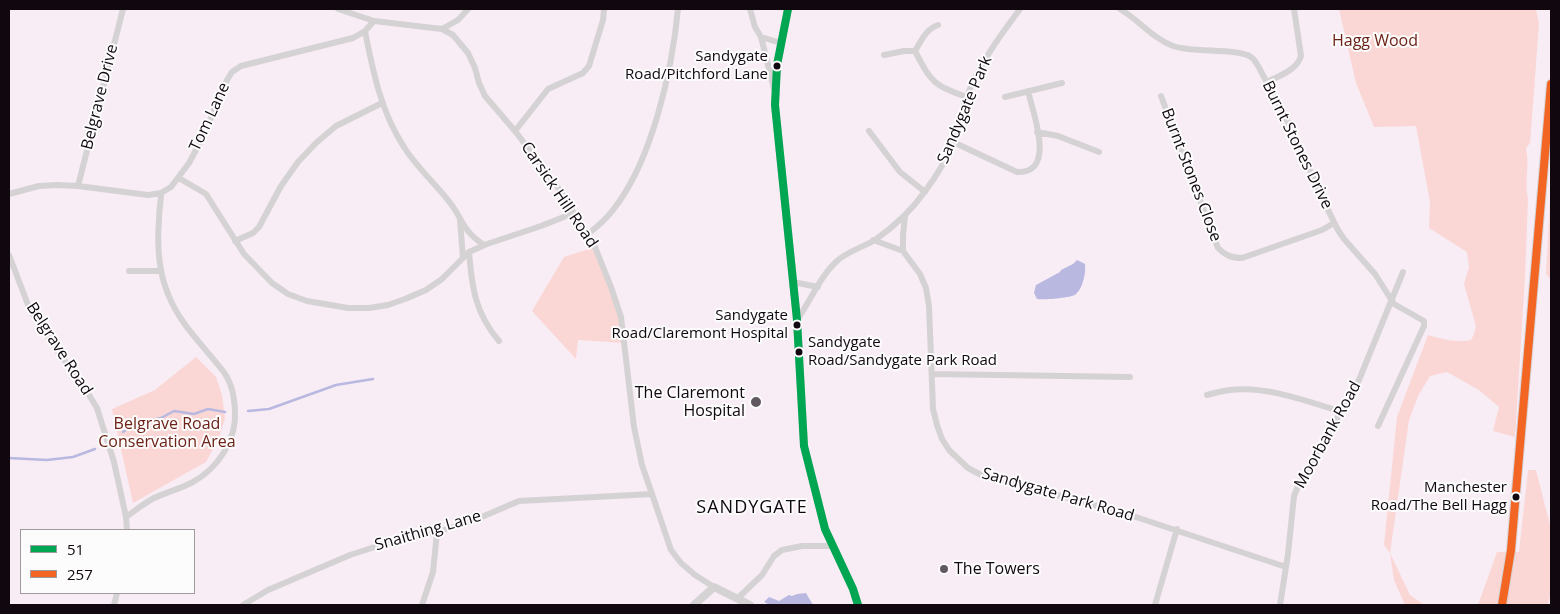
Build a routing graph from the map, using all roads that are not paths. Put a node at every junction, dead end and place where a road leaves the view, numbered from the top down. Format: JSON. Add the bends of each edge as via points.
{"nodes":[{"id":1,"x":123,"y":9,"type":"edge"},
{"id":2,"x":338,"y":9,"type":"edge"},
{"id":3,"x":468,"y":9,"type":"edge"},
{"id":4,"x":604,"y":9,"type":"edge"},
{"id":5,"x":678,"y":9,"type":"edge"},
{"id":6,"x":750,"y":9,"type":"edge"},
{"id":7,"x":788,"y":9,"type":"edge"},
{"id":8,"x":1020,"y":9,"type":"edge"},
{"id":9,"x":1120,"y":9,"type":"edge"},
{"id":10,"x":1294,"y":9,"type":"edge"},
{"id":11,"x":374,"y":21,"type":"junction"},
{"id":12,"x":938,"y":25,"type":"dead end"},
{"id":13,"x":442,"y":30,"type":"junction"},
{"id":14,"x":365,"y":31,"type":"junction"},
{"id":15,"x":761,"y":37,"type":"junction"},
{"id":16,"x":781,"y":43,"type":"junction"},
{"id":17,"x":915,"y":51,"type":"junction"},
{"id":18,"x":884,"y":55,"type":"dead end"},
{"id":19,"x":1267,"y":82,"type":"junction"},
{"id":20,"x":1062,"y":83,"type":"dead end"},
{"id":21,"x":1551,"y":84,"type":"edge"},
{"id":22,"x":1028,"y":91,"type":"junction"},
{"id":23,"x":775,"y":93,"type":"junction"},
{"id":24,"x":1161,"y":96,"type":"dead end"},
{"id":25,"x":967,"y":97,"type":"junction"},
{"id":26,"x":1005,"y":97,"type":"dead end"},
{"id":27,"x":382,"y":103,"type":"junction"},
{"id":28,"x":516,"y":131,"type":"junction"},
{"id":29,"x":869,"y":131,"type":"dead end"},
{"id":30,"x":1038,"y":132,"type":"junction"},
{"id":31,"x":953,"y":142,"type":"junction"},
{"id":32,"x":1099,"y":152,"type":"dead end"},
{"id":33,"x":179,"y":178,"type":"junction"},
{"id":34,"x":78,"y":186,"type":"junction"},
{"id":35,"x":925,"y":192,"type":"junction"},
{"id":36,"x":161,"y":193,"type":"junction"},
{"id":37,"x":9,"y":194,"type":"edge"},
{"id":38,"x":574,"y":213,"type":"junction"},
{"id":39,"x":905,"y":216,"type":"junction"},
{"id":40,"x":460,"y":218,"type":"junction"},
{"id":41,"x":1334,"y":223,"type":"junction"},
{"id":42,"x":588,"y":234,"type":"junction"},
{"id":43,"x":873,"y":240,"type":"junction"},
{"id":44,"x":235,"y":242,"type":"junction"},
{"id":45,"x":484,"y":245,"type":"junction"},
{"id":46,"x":903,"y":251,"type":"junction"},
{"id":47,"x":469,"y":252,"type":"junction"},
{"id":48,"x":9,"y":255,"type":"edge"},
{"id":49,"x":463,"y":258,"type":"junction"},
{"id":50,"x":129,"y":271,"type":"dead end"},
{"id":51,"x":160,"y":271,"type":"junction"},
{"id":52,"x":1403,"y":272,"type":"dead end"},
{"id":53,"x":793,"y":282,"type":"junction"},
{"id":54,"x":818,"y":287,"type":"junction"},
{"id":55,"x":1392,"y":300,"type":"junction"},
{"id":56,"x":797,"y":320,"type":"junction"},
{"id":57,"x":499,"y":341,"type":"dead end"},
{"id":58,"x":932,"y":374,"type":"junction"},
{"id":59,"x":1130,"y":377,"type":"dead end"},
{"id":60,"x":1207,"y":394,"type":"dead end"},
{"id":61,"x":1342,"y":412,"type":"junction"},
{"id":62,"x":1378,"y":426,"type":"dead end"},
{"id":63,"x":652,"y":494,"type":"junction"},
{"id":64,"x":126,"y":517,"type":"junction"},
{"id":65,"x":126,"y":529,"type":"edge"},
{"id":66,"x":1177,"y":529,"type":"junction"},
{"id":67,"x":437,"y":532,"type":"junction"},
{"id":68,"x":833,"y":546,"type":"junction"},
{"id":69,"x":1286,"y":566,"type":"junction"},
{"id":70,"x":714,"y":587,"type":"junction"},
{"id":71,"x":738,"y":598,"type":"junction"},
{"id":72,"x":243,"y":605,"type":"edge"},
{"id":73,"x":422,"y":605,"type":"edge"},
{"id":74,"x":694,"y":605,"type":"edge"},
{"id":75,"x":750,"y":605,"type":"edge"},
{"id":76,"x":858,"y":605,"type":"edge"},
{"id":77,"x":1155,"y":605,"type":"edge"},
{"id":78,"x":1280,"y":605,"type":"edge"},
{"id":79,"x":1502,"y":605,"type":"edge"}],
"edges":[{"from":1,"to":34,"type":"street","name":"Belgrave Drive"},
{"from":2,"to":11,"type":"street"},
{"from":3,"to":13,"type":"street"},
{"from":4,"to":28,"type":"street","via":[[588,66],[583,73],[548,89]]},
{"from":5,"to":42,"type":"street","via":[[670,70],[643,155],[621,200]]},
{"from":6,"to":15,"type":"street"},
{"from":7,"to":16,"type":"street"},
{"from":8,"to":25,"type":"street","name":"Sandygate Park","via":[[990,52]]},
{"from":9,"to":19,"type":"street","name":"Burnt Stones Drive","via":[[1134,17],[1156,38],[1174,46],[1249,56]]},
{"from":10,"to":19,"type":"street","via":[[1300,61]]},
{"from":11,"to":13,"type":"street"},
{"from":11,"to":14,"type":"street","name":"Tom Lane"},
{"from":12,"to":17,"type":"street","via":[[927,32]]},
{"from":13,"to":28,"type":"street","name":"Carsick Hill Road","via":[[453,35],[468,53],[485,96]]},
{"from":14,"to":27,"type":"street"},
{"from":14,"to":33,"type":"street","name":"Tom Lane","via":[[352,38],[249,63],[232,72],[202,139]]},
{"from":15,"to":16,"type":"street"},
{"from":15,"to":23,"type":"street"},
{"from":16,"to":23,"type":"street"},
{"from":17,"to":18,"type":"street"},
{"from":17,"to":25,"type":"street","via":[[935,83]]},
{"from":19,"to":41,"type":"street","name":"Burnt Stones Drive","via":[[1286,114]]},
{"from":20,"to":22,"type":"street"},
{"from":21,"to":79,"type":"main road","via":[[1511,550]]},
{"from":22,"to":26,"type":"street"},
{"from":22,"to":30,"type":"street"},
{"from":23,"to":53,"type":"street"},
{"from":24,"to":41,"type":"street","name":"Burnt Stones Close","via":[[1218,248],[1223,253],[1242,258]]},
{"from":25,"to":31,"type":"street","name":"Sandygate Park"},
{"from":27,"to":40,"type":"street","via":[[404,147]]},
{"from":27,"to":44,"type":"street","via":[[336,126],[316,144],[281,186],[259,227]]},
{"from":28,"to":38,"type":"street","name":"Carsick Hill Road"},
{"from":29,"to":35,"type":"street","via":[[900,172]]},
{"from":30,"to":31,"type":"street","via":[[1038,161],[1032,169],[1022,173]]},
{"from":30,"to":32,"type":"street"},
{"from":31,"to":35,"type":"street","name":"Sandygate Park"},
{"from":33,"to":36,"type":"street","name":"Tom Lane"},
{"from":33,"to":44,"type":"street","via":[[206,194]]},
{"from":34,"to":36,"type":"street","via":[[148,195]]},
{"from":34,"to":37,"type":"street","via":[[40,186]]},
{"from":35,"to":39,"type":"street","name":"Sandygate Park"},
{"from":36,"to":51,"type":"street"},
{"from":38,"to":42,"type":"street","name":"Carsick Hill Road"},
{"from":38,"to":45,"type":"street"},
{"from":39,"to":43,"type":"street","name":"Sandygate Park"},
{"from":39,"to":46,"type":"street"},
{"from":40,"to":45,"type":"street","via":[[472,236]]},
{"from":40,"to":49,"type":"street"},
{"from":41,"to":55,"type":"street","name":"Burnt Stones Drive"},
{"from":42,"to":63,"type":"street","name":"Carsick Hill Road","via":[[604,266],[621,318],[634,427]]},
{"from":43,"to":46,"type":"street"},
{"from":43,"to":54,"type":"street","name":"Sandygate Park","via":[[840,258]]},
{"from":44,"to":49,"type":"street","via":[[256,268],[288,294],[348,308],[388,305],[405,299],[442,280]]},
{"from":45,"to":47,"type":"street"},
{"from":46,"to":58,"type":"street","name":"Sandygate Park Road","via":[[926,288]]},
{"from":47,"to":49,"type":"street"},
{"from":47,"to":57,"type":"street","via":[[473,291],[483,318]]},
{"from":48,"to":64,"type":"street","name":"Belgrave Road","via":[[30,310],[97,408],[114,462]]},
{"from":50,"to":51,"type":"street"},
{"from":51,"to":64,"type":"street","via":[[177,314],[230,383],[235,416],[230,442],[204,474],[153,498]]},
{"from":52,"to":55,"type":"street","name":"Moorbank Road"},
{"from":53,"to":54,"type":"street"},
{"from":53,"to":56,"type":"street"},
{"from":54,"to":56,"type":"street","name":"Sandygate Park"},
{"from":55,"to":61,"type":"street","name":"Moorbank Road"},
{"from":55,"to":62,"type":"street","via":[[1397,307],[1424,320],[1424,326]]},
{"from":56,"to":68,"type":"street","via":[[804,446]]},
{"from":58,"to":59,"type":"street"},
{"from":58,"to":66,"type":"street","name":"Sandygate Park Road","via":[[933,409],[942,439],[956,459],[968,468],[981,475]]},
{"from":60,"to":61,"type":"street","via":[[1250,390]]},
{"from":61,"to":69,"type":"street","name":"Moorbank Road","via":[[1296,490]]},
{"from":63,"to":67,"type":"street","name":"Snaithing Lane","via":[[519,502]]},
{"from":63,"to":70,"type":"street","name":"Carsick Hill Road","via":[[671,550],[694,575]]},
{"from":64,"to":65,"type":"street","name":"Belgrave Road"},
{"from":66,"to":69,"type":"street","name":"Sandygate Park Road"},
{"from":66,"to":77,"type":"street"},
{"from":67,"to":72,"type":"street","name":"Snaithing Lane","via":[[386,542],[350,555],[268,590]]},
{"from":67,"to":73,"type":"street","via":[[433,572]]},
{"from":68,"to":71,"type":"street","via":[[782,550]]},
{"from":68,"to":76,"type":"street"},
{"from":69,"to":78,"type":"street","name":"Moorbank Road"},
{"from":70,"to":71,"type":"street","name":"Carsick Hill Road"},
{"from":70,"to":74,"type":"street"},
{"from":71,"to":75,"type":"street","name":"Carsick Hill Road"}]}
